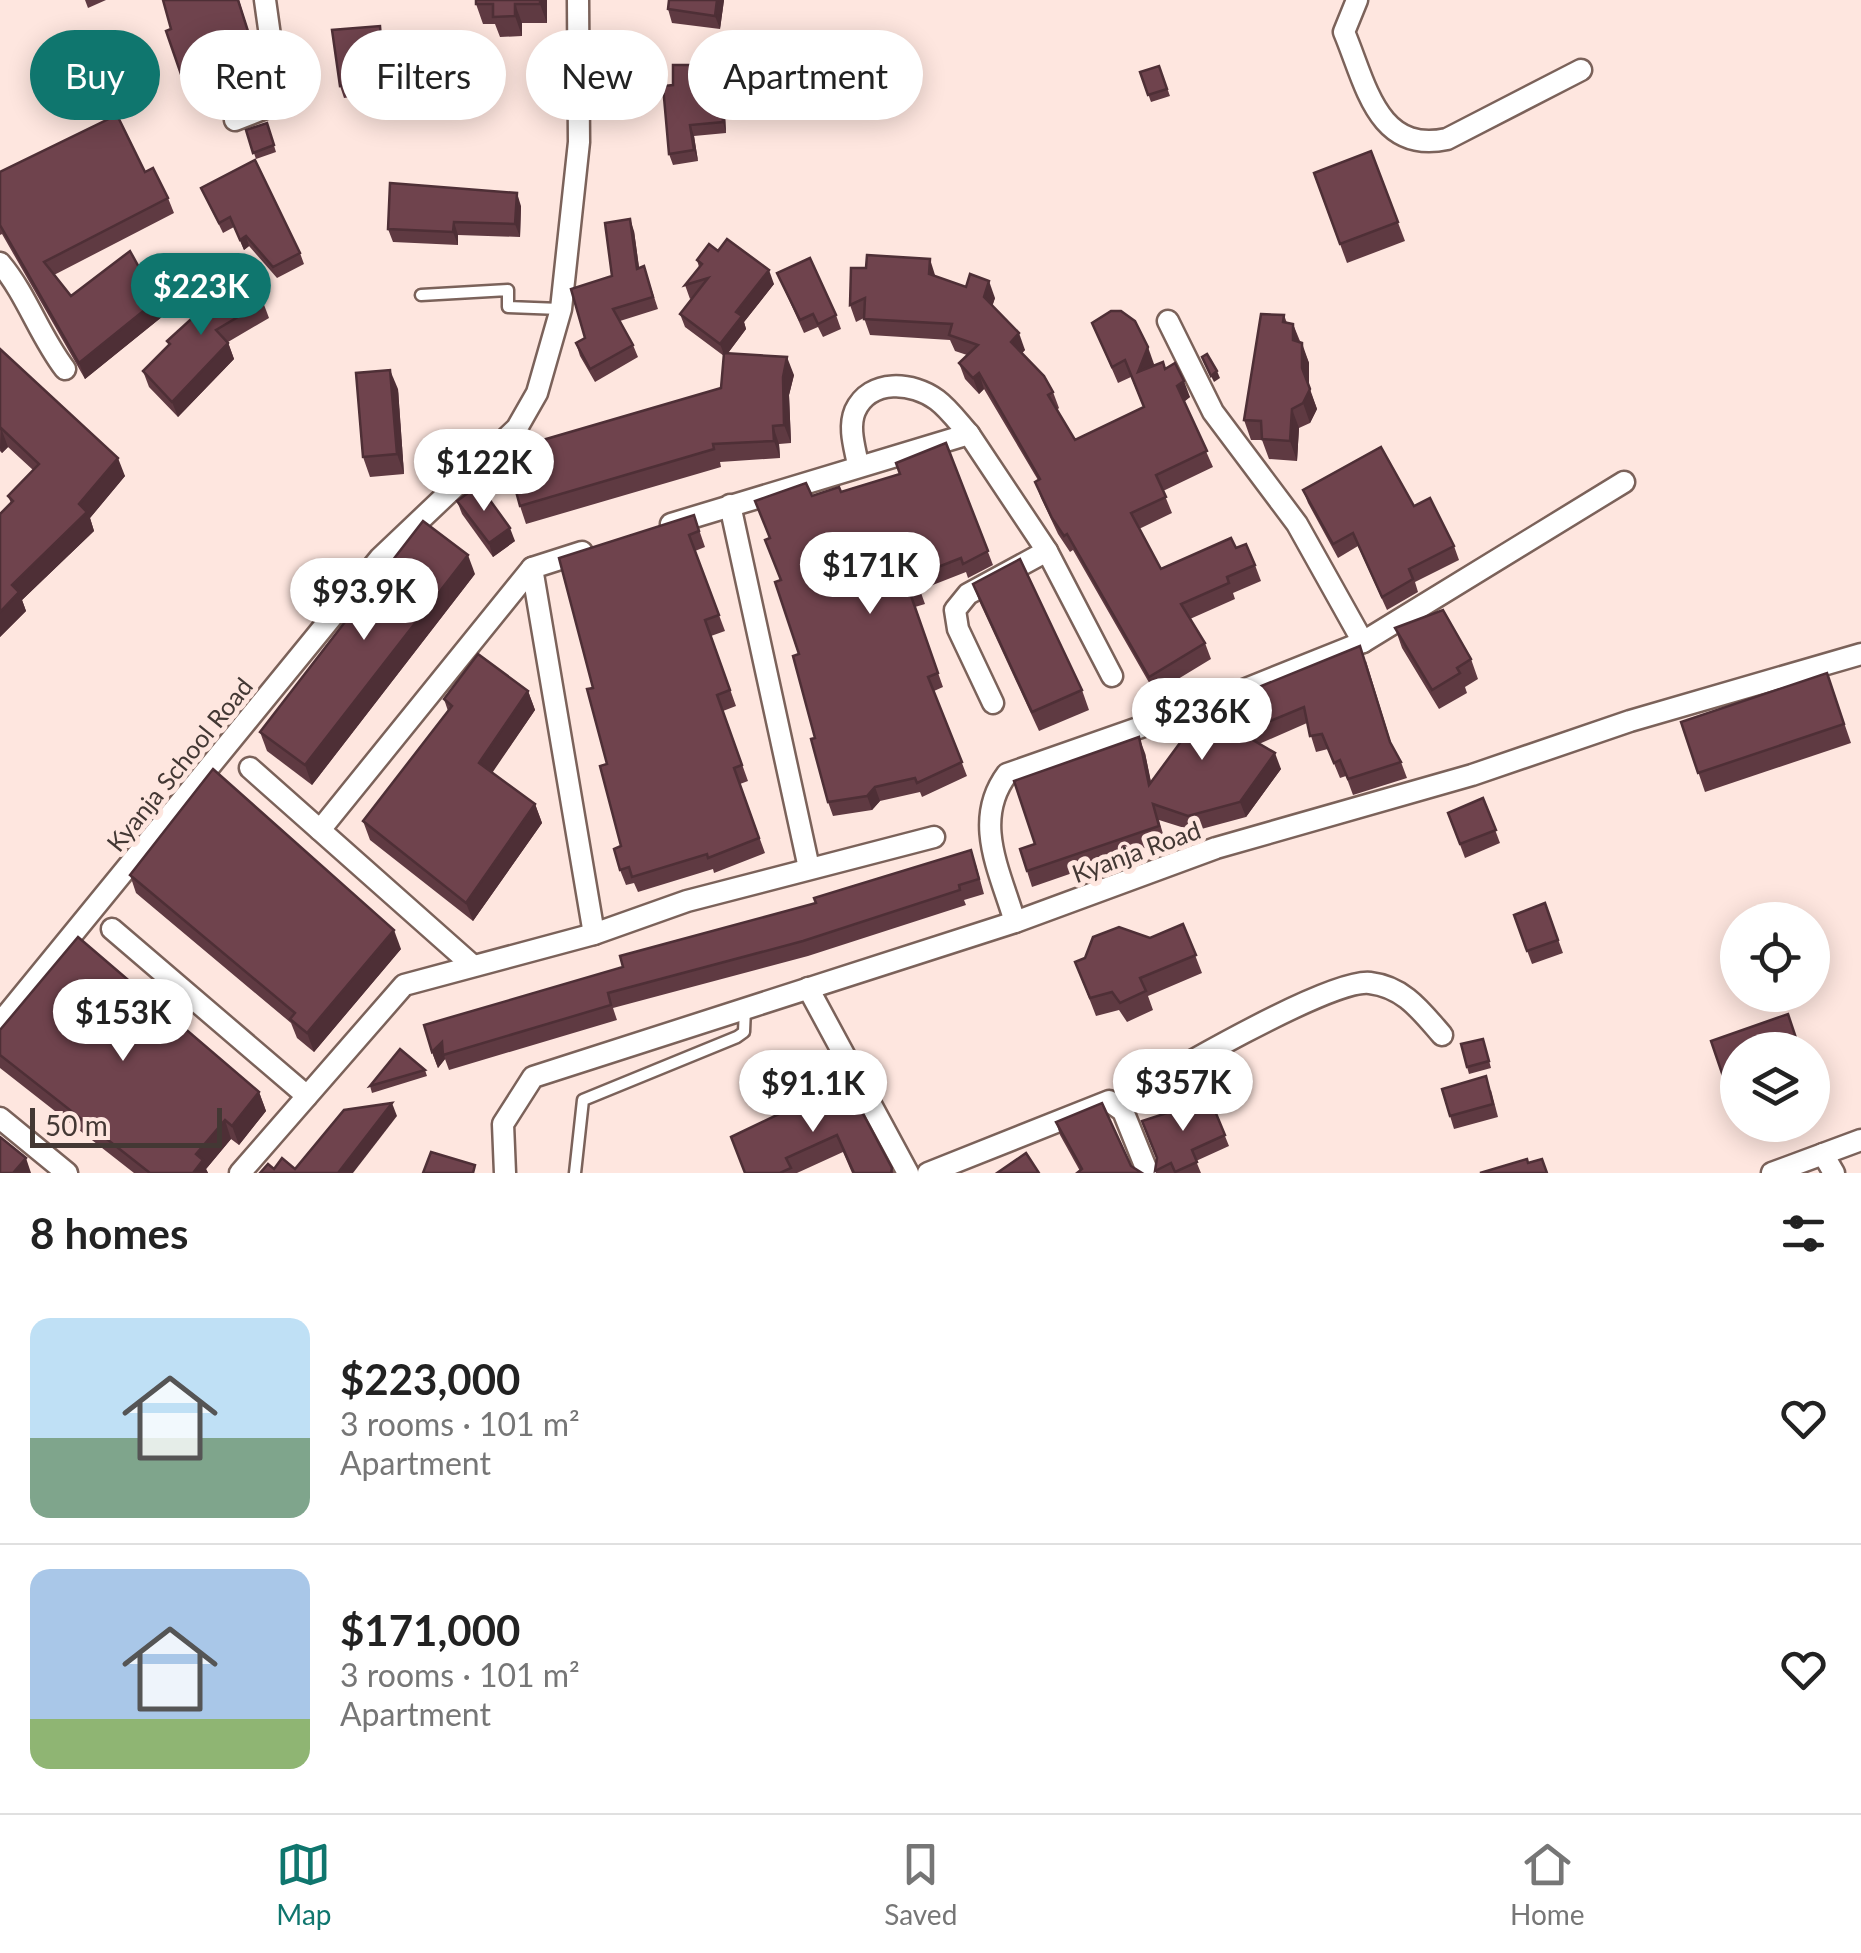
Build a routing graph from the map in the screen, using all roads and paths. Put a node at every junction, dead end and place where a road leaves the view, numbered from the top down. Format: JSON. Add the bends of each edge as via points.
{"nodes":[{"id":1,"x":265,"y":0,"type":"edge"},
{"id":2,"x":578,"y":0,"type":"edge"},
{"id":3,"x":1357,"y":0,"type":"edge"},
{"id":4,"x":269,"y":30,"type":"edge"},
{"id":5,"x":1581,"y":70,"type":"dead end"},
{"id":6,"x":0,"y":263,"type":"edge"},
{"id":7,"x":421,"y":295,"type":"dead end"},
{"id":8,"x":561,"y":309,"type":"junction"},
{"id":9,"x":1168,"y":321,"type":"dead end"},
{"id":10,"x":64,"y":369,"type":"dead end"},
{"id":11,"x":969,"y":434,"type":"junction"},
{"id":12,"x":858,"y":465,"type":"junction"},
{"id":13,"x":1624,"y":482,"type":"dead end"},
{"id":14,"x":730,"y":505,"type":"junction"},
{"id":15,"x":658,"y":528,"type":"edge"},
{"id":16,"x":604,"y":545,"type":"edge"},
{"id":17,"x":1047,"y":551,"type":"junction"},
{"id":18,"x":532,"y":568,"type":"junction"},
{"id":19,"x":1363,"y":642,"type":"junction"},
{"id":20,"x":1861,"y":654,"type":"edge"},
{"id":21,"x":1112,"y":676,"type":"dead end"},
{"id":22,"x":993,"y":703,"type":"dead end"},
{"id":23,"x":250,"y":768,"type":"dead end"},
{"id":24,"x":320,"y":830,"type":"junction"},
{"id":25,"x":934,"y":837,"type":"dead end"},
{"id":26,"x":809,"y":868,"type":"junction"},
{"id":27,"x":1016,"y":922,"type":"junction"},
{"id":28,"x":112,"y":929,"type":"dead end"},
{"id":29,"x":594,"y":934,"type":"junction"},
{"id":30,"x":471,"y":964,"type":"junction"},
{"id":31,"x":808,"y":988,"type":"junction"},
{"id":32,"x":745,"y":1008,"type":"junction"},
{"id":33,"x":0,"y":1023,"type":"edge"},
{"id":34,"x":1442,"y":1035,"type":"dead end"},
{"id":35,"x":307,"y":1096,"type":"junction"},
{"id":36,"x":1116,"y":1104,"type":"junction"},
{"id":37,"x":0,"y":1118,"type":"edge"},
{"id":38,"x":1861,"y":1140,"type":"edge"},
{"id":39,"x":1824,"y":1154,"type":"junction"},
{"id":40,"x":66,"y":1173,"type":"edge"},
{"id":41,"x":240,"y":1173,"type":"edge"},
{"id":42,"x":505,"y":1173,"type":"edge"},
{"id":43,"x":575,"y":1173,"type":"edge"},
{"id":44,"x":908,"y":1173,"type":"edge"},
{"id":45,"x":928,"y":1173,"type":"edge"},
{"id":46,"x":1148,"y":1173,"type":"edge"},
{"id":47,"x":1772,"y":1173,"type":"edge"},
{"id":48,"x":1834,"y":1173,"type":"edge"}],
"edges":[{"from":1,"to":4,"type":"street"},
{"from":2,"to":8,"type":"street","name":"Kyanja School Road","via":[[579,142]]},
{"from":3,"to":5,"type":"street","via":[[1344,32],[1373,102],[1400,136],[1423,144],[1447,139]]},
{"from":6,"to":10,"type":"street"},
{"from":7,"to":8,"type":"lane","via":[[508,290],[508,307]]},
{"from":8,"to":33,"type":"street","name":"Kyanja School Road","via":[[518,428],[380,558]]},
{"from":9,"to":19,"type":"street","via":[[1213,412],[1297,524]]},
{"from":11,"to":12,"type":"street"},
{"from":11,"to":12,"type":"street","via":[[938,401],[911,386],[888,386],[856,409],[851,429]]},
{"from":11,"to":17,"type":"street"},
{"from":12,"to":14,"type":"street"},
{"from":13,"to":19,"type":"street"},
{"from":14,"to":15,"type":"street"},
{"from":14,"to":26,"type":"street"},
{"from":16,"to":18,"type":"street"},
{"from":17,"to":21,"type":"street"},
{"from":17,"to":22,"type":"street","via":[[968,594],[954,610]]},
{"from":18,"to":24,"type":"street"},
{"from":18,"to":29,"type":"street"},
{"from":19,"to":27,"type":"street","via":[[1007,774],[993,793],[988,835]]},
{"from":20,"to":27,"type":"street","name":"Kyanja Road","via":[[1216,848]]},
{"from":23,"to":24,"type":"street"},
{"from":24,"to":30,"type":"street"},
{"from":25,"to":26,"type":"street"},
{"from":26,"to":29,"type":"street"},
{"from":27,"to":31,"type":"street","name":"Kyanja Road"},
{"from":28,"to":35,"type":"street"},
{"from":29,"to":30,"type":"street"},
{"from":30,"to":35,"type":"street","via":[[404,985]]},
{"from":31,"to":32,"type":"street","name":"Kyanja Road"},
{"from":31,"to":44,"type":"street"},
{"from":32,"to":42,"type":"street","name":"Kyanja Road","via":[[534,1077],[503,1124]]},
{"from":32,"to":43,"type":"lane","via":[[744,1032],[737,1037],[583,1100]]},
{"from":34,"to":36,"type":"street","via":[[1396,990],[1355,984],[1201,1054]]},
{"from":35,"to":41,"type":"street"},
{"from":36,"to":45,"type":"street","via":[[1102,1102]]},
{"from":36,"to":46,"type":"street"},
{"from":37,"to":40,"type":"street"},
{"from":38,"to":39,"type":"street"},
{"from":39,"to":47,"type":"street"},
{"from":39,"to":48,"type":"street"}]}
